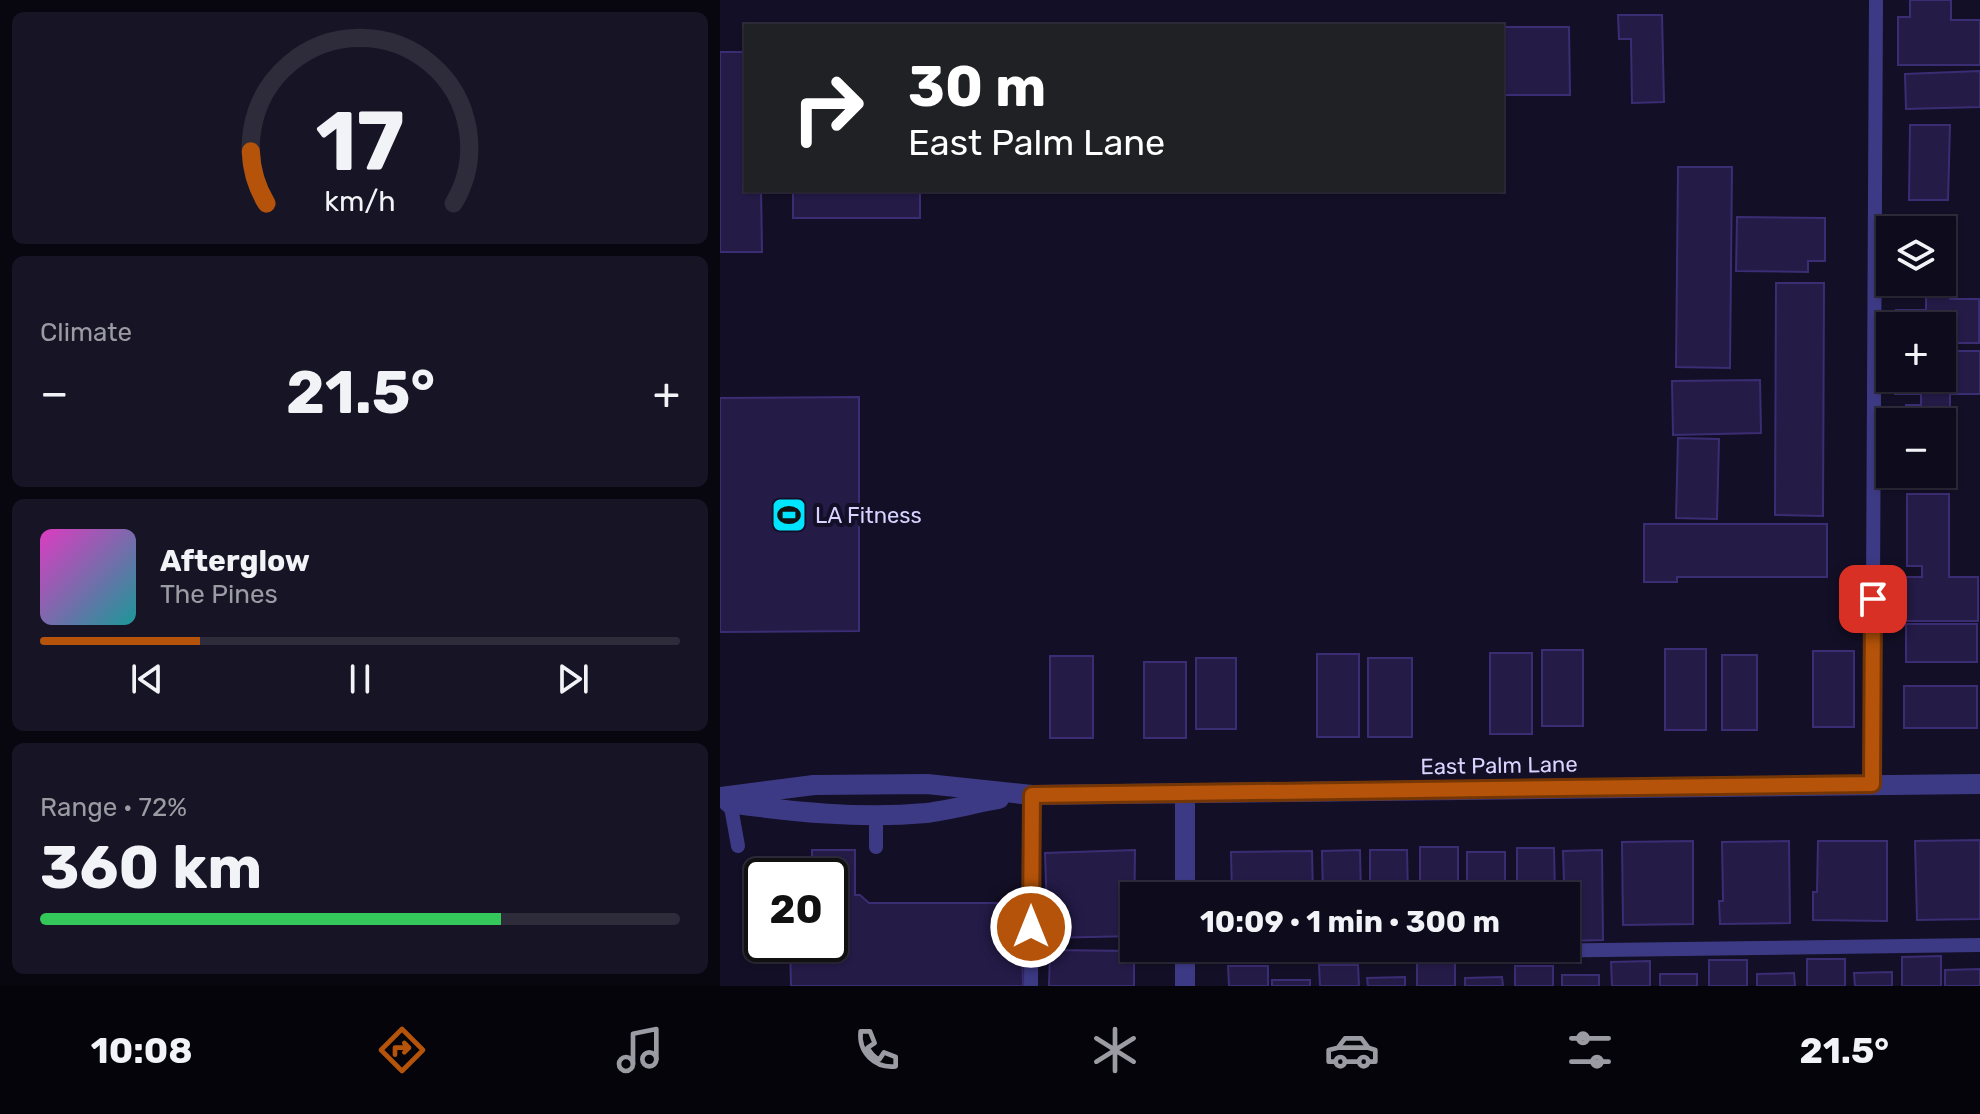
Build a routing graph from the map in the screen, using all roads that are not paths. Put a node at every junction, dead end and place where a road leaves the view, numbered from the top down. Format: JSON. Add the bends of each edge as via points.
{"nodes":[{"id":1,"x":1876,"y":0,"type":"edge"},
{"id":2,"x":1872,"y":784,"type":"junction"},
{"id":3,"x":1980,"y":784,"type":"edge"},
{"id":4,"x":1185,"y":793,"type":"junction"},
{"id":5,"x":1026,"y":795,"type":"junction"},
{"id":6,"x":724,"y":800,"type":"edge"},
{"id":7,"x":876,"y":814,"type":"junction"},
{"id":8,"x":738,"y":846,"type":"dead end"},
{"id":9,"x":876,"y":847,"type":"dead end"},
{"id":10,"x":1185,"y":882,"type":"edge"},
{"id":11,"x":1980,"y":945,"type":"edge"},
{"id":12,"x":1580,"y":950,"type":"edge"},
{"id":13,"x":1185,"y":962,"type":"edge"},
{"id":14,"x":1031,"y":986,"type":"edge"},
{"id":15,"x":1185,"y":986,"type":"edge"}],
"edges":[{"from":1,"to":2,"type":"lane"},
{"from":2,"to":3,"type":"street","name":"East Palm Lane"},
{"from":2,"to":4,"type":"street","name":"East Palm Lane"},
{"from":4,"to":5,"type":"street","name":"East Palm Lane"},
{"from":4,"to":10,"type":"street"},
{"from":5,"to":6,"type":"street","name":"East Palm Lane","via":[[913,784],[814,785]]},
{"from":5,"to":7,"type":"street","name":"East Palm Lane","via":[[926,813]]},
{"from":5,"to":14,"type":"lane"},
{"from":6,"to":7,"type":"street","name":"East Palm Lane","via":[[807,814]]},
{"from":6,"to":8,"type":"lane"},
{"from":7,"to":9,"type":"lane"},
{"from":11,"to":12,"type":"lane"},
{"from":13,"to":15,"type":"street"}]}
